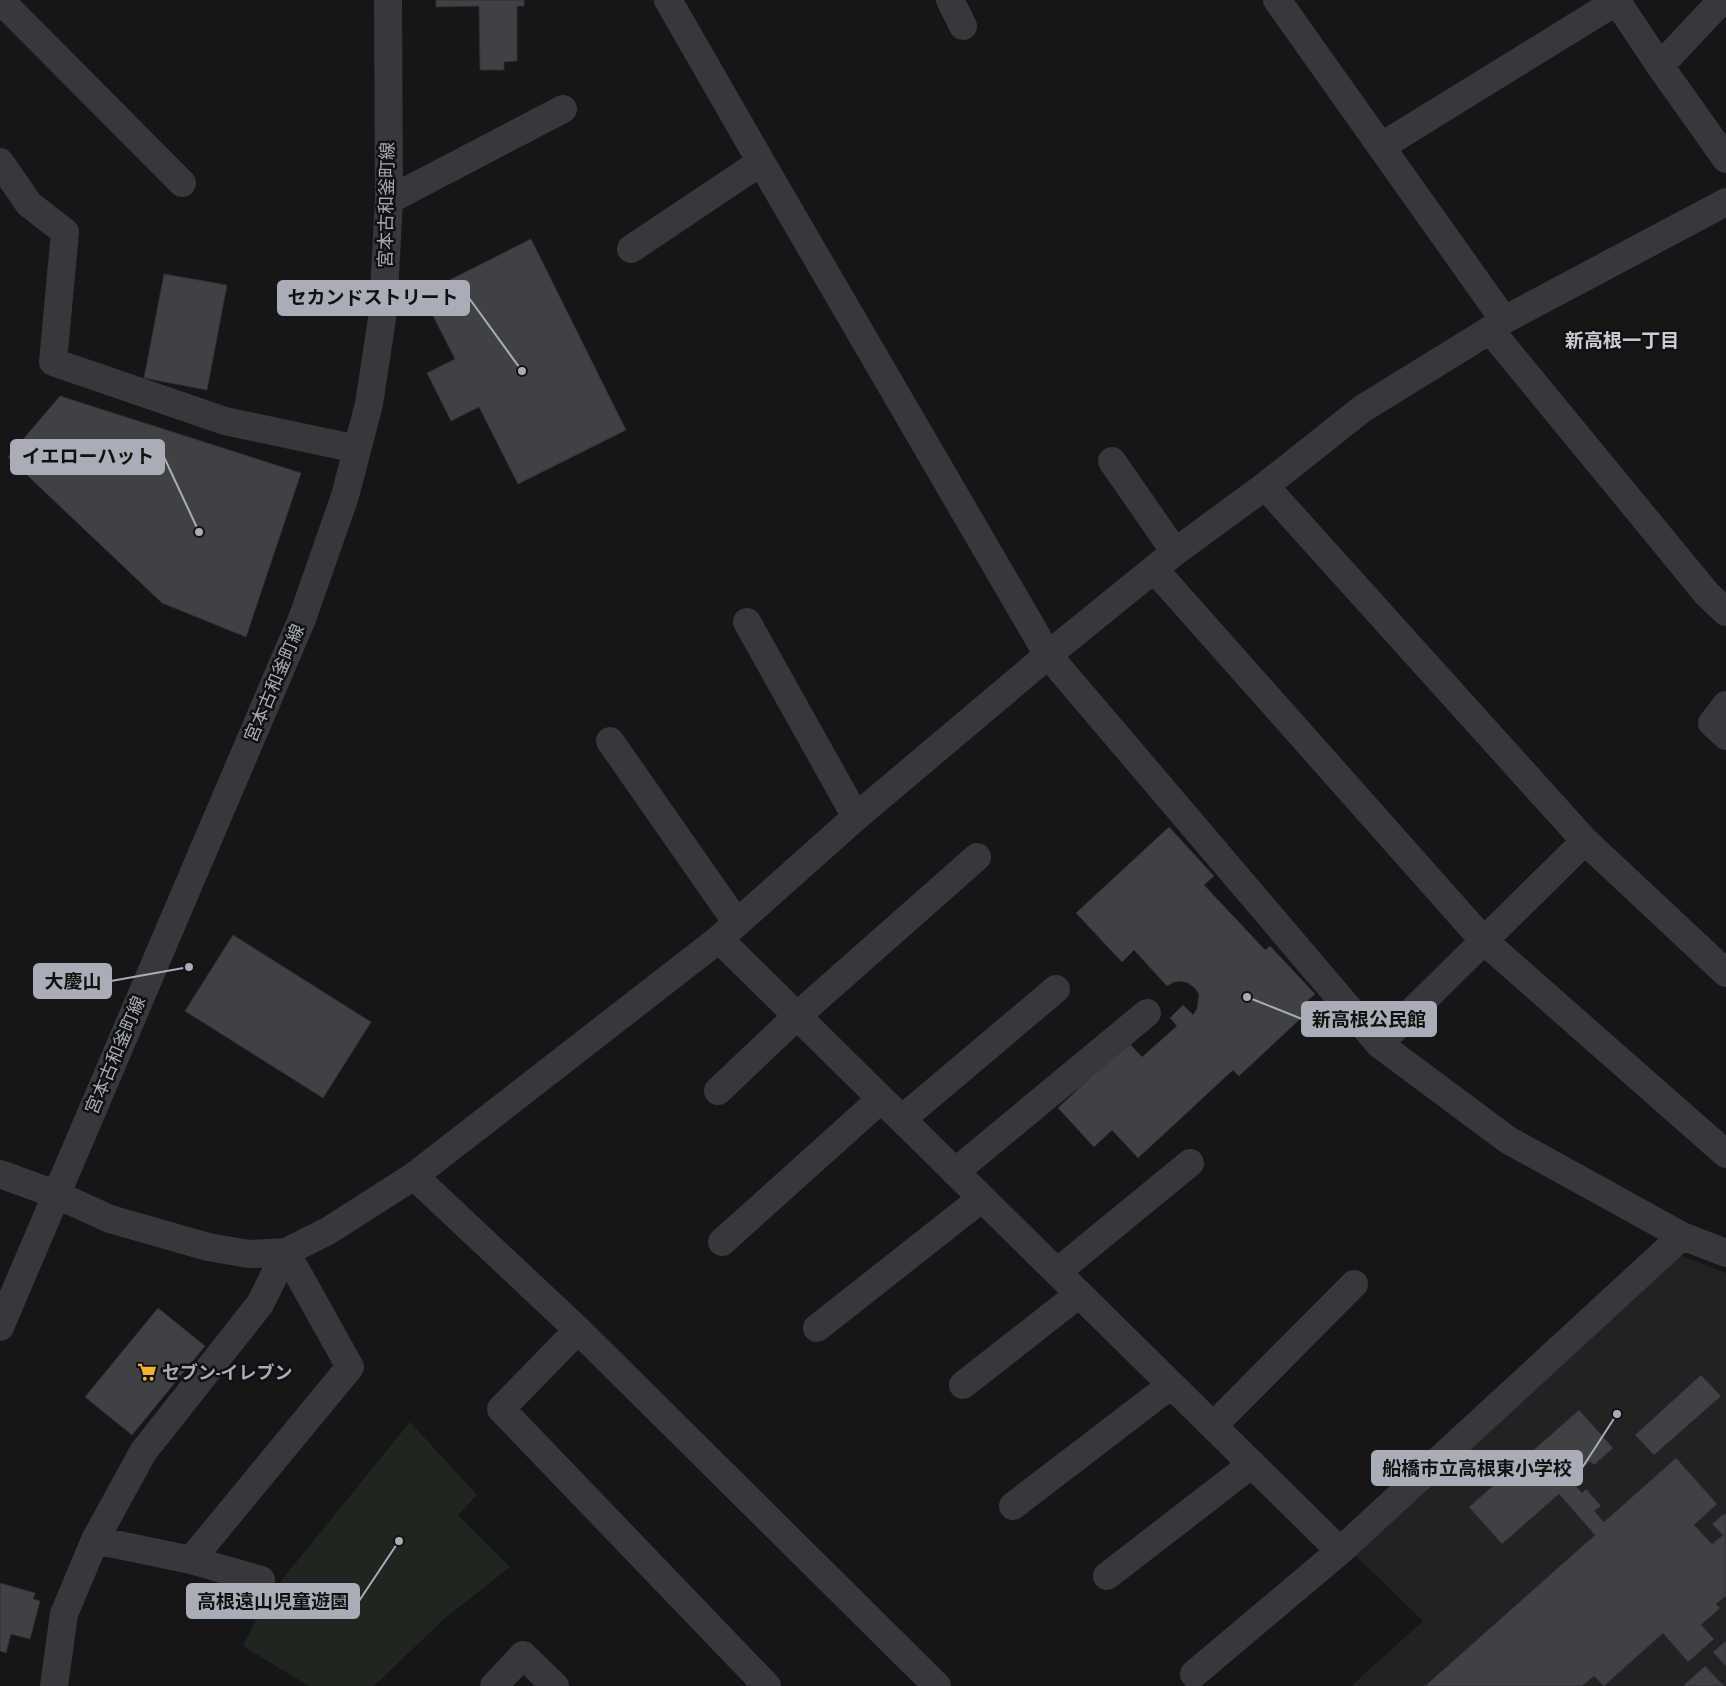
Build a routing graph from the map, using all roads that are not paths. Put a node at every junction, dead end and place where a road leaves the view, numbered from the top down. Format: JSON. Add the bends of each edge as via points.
{"nodes":[{"id":1,"x":388,"y":0,"type":"edge"},
{"id":2,"x":668,"y":0,"type":"edge"},
{"id":3,"x":950,"y":0,"type":"edge"},
{"id":4,"x":1278,"y":0,"type":"edge"},
{"id":5,"x":1616,"y":0,"type":"edge"},
{"id":6,"x":1722,"y":0,"type":"edge"},
{"id":7,"x":0,"y":6,"type":"edge"},
{"id":8,"x":963,"y":26,"type":"dead end"},
{"id":9,"x":1660,"y":66,"type":"junction"},
{"id":10,"x":563,"y":109,"type":"dead end"},
{"id":11,"x":1382,"y":146,"type":"junction"},
{"id":12,"x":1726,"y":159,"type":"edge"},
{"id":13,"x":0,"y":162,"type":"edge"},
{"id":14,"x":760,"y":162,"type":"junction"},
{"id":15,"x":182,"y":183,"type":"dead end"},
{"id":16,"x":388,"y":200,"type":"junction"},
{"id":17,"x":1726,"y":202,"type":"edge"},
{"id":18,"x":631,"y":249,"type":"dead end"},
{"id":19,"x":1497,"y":325,"type":"junction"},
{"id":20,"x":357,"y":449,"type":"junction"},
{"id":21,"x":1112,"y":461,"type":"dead end"},
{"id":22,"x":1264,"y":486,"type":"junction"},
{"id":23,"x":1175,"y":552,"type":"junction"},
{"id":24,"x":1154,"y":569,"type":"junction"},
{"id":25,"x":1726,"y":612,"type":"edge"},
{"id":26,"x":747,"y":622,"type":"dead end"},
{"id":27,"x":1048,"y":655,"type":"junction"},
{"id":28,"x":1726,"y":705,"type":"edge"},
{"id":29,"x":1726,"y":736,"type":"edge"},
{"id":30,"x":610,"y":741,"type":"dead end"},
{"id":31,"x":856,"y":817,"type":"junction"},
{"id":32,"x":1584,"y":841,"type":"junction"},
{"id":33,"x":977,"y":857,"type":"dead end"},
{"id":34,"x":728,"y":931,"type":"junction"},
{"id":35,"x":1484,"y":941,"type":"junction"},
{"id":36,"x":1726,"y":973,"type":"edge"},
{"id":37,"x":1056,"y":989,"type":"dead end"},
{"id":38,"x":1147,"y":1013,"type":"dead end"},
{"id":39,"x":797,"y":1016,"type":"junction"},
{"id":40,"x":1379,"y":1044,"type":"junction"},
{"id":41,"x":718,"y":1091,"type":"dead end"},
{"id":42,"x":882,"y":1099,"type":"junction"},
{"id":43,"x":902,"y":1119,"type":"junction"},
{"id":44,"x":1726,"y":1154,"type":"edge"},
{"id":45,"x":1190,"y":1163,"type":"dead end"},
{"id":46,"x":955,"y":1172,"type":"junction"},
{"id":47,"x":0,"y":1174,"type":"edge"},
{"id":48,"x":414,"y":1176,"type":"junction"},
{"id":49,"x":55,"y":1194,"type":"junction"},
{"id":50,"x":982,"y":1198,"type":"junction"},
{"id":51,"x":1682,"y":1236,"type":"junction"},
{"id":52,"x":722,"y":1242,"type":"dead end"},
{"id":53,"x":286,"y":1252,"type":"junction"},
{"id":54,"x":1726,"y":1253,"type":"edge"},
{"id":55,"x":1057,"y":1272,"type":"junction"},
{"id":56,"x":1354,"y":1284,"type":"dead end"},
{"id":57,"x":1079,"y":1294,"type":"junction"},
{"id":58,"x":0,"y":1327,"type":"edge"},
{"id":59,"x":817,"y":1328,"type":"dead end"},
{"id":60,"x":578,"y":1330,"type":"junction"},
{"id":61,"x":963,"y":1385,"type":"dead end"},
{"id":62,"x":1171,"y":1385,"type":"junction"},
{"id":63,"x":1213,"y":1426,"type":"junction"},
{"id":64,"x":1252,"y":1464,"type":"junction"},
{"id":65,"x":1013,"y":1506,"type":"dead end"},
{"id":66,"x":95,"y":1540,"type":"junction"},
{"id":67,"x":1340,"y":1551,"type":"junction"},
{"id":68,"x":191,"y":1560,"type":"junction"},
{"id":69,"x":1107,"y":1576,"type":"dead end"},
{"id":70,"x":261,"y":1580,"type":"dead end"},
{"id":71,"x":1194,"y":1674,"type":"dead end"},
{"id":72,"x":54,"y":1686,"type":"edge"},
{"id":73,"x":494,"y":1686,"type":"edge"},
{"id":74,"x":555,"y":1686,"type":"edge"},
{"id":75,"x":767,"y":1686,"type":"edge"},
{"id":76,"x":937,"y":1686,"type":"edge"}],
"edges":[{"from":1,"to":16,"type":"street","name":"宮本古和釜町線"},
{"from":2,"to":14,"type":"street"},
{"from":3,"to":8,"type":"street"},
{"from":4,"to":11,"type":"street"},
{"from":5,"to":9,"type":"street"},
{"from":5,"to":11,"type":"street"},
{"from":6,"to":9,"type":"street"},
{"from":7,"to":15,"type":"street","via":[[8,8]]},
{"from":9,"to":12,"type":"street"},
{"from":10,"to":16,"type":"street"},
{"from":11,"to":19,"type":"street"},
{"from":13,"to":20,"type":"street","via":[[29,204],[65,232],[53,362],[225,422]]},
{"from":14,"to":18,"type":"street"},
{"from":14,"to":27,"type":"street"},
{"from":16,"to":20,"type":"street","name":"宮本古和釜町線","via":[[383,312],[369,404]]},
{"from":17,"to":19,"type":"street"},
{"from":19,"to":22,"type":"street","via":[[1362,409]]},
{"from":19,"to":25,"type":"street","via":[[1707,594]]},
{"from":20,"to":49,"type":"street","name":"宮本古和釜町線","via":[[345,496],[302,619]]},
{"from":21,"to":23,"type":"street"},
{"from":22,"to":23,"type":"street"},
{"from":22,"to":32,"type":"street"},
{"from":23,"to":24,"type":"street"},
{"from":24,"to":27,"type":"street"},
{"from":24,"to":35,"type":"street"},
{"from":26,"to":31,"type":"street"},
{"from":27,"to":31,"type":"street"},
{"from":27,"to":40,"type":"street"},
{"from":28,"to":29,"type":"street","via":[[1712,723]]},
{"from":30,"to":34,"type":"street"},
{"from":31,"to":34,"type":"street"},
{"from":32,"to":35,"type":"street"},
{"from":32,"to":36,"type":"street"},
{"from":33,"to":39,"type":"street"},
{"from":34,"to":39,"type":"street"},
{"from":34,"to":48,"type":"street"},
{"from":35,"to":40,"type":"street"},
{"from":35,"to":44,"type":"street"},
{"from":37,"to":43,"type":"street"},
{"from":38,"to":46,"type":"street"},
{"from":39,"to":41,"type":"street"},
{"from":39,"to":42,"type":"street"},
{"from":40,"to":51,"type":"street","via":[[1508,1140]]},
{"from":42,"to":43,"type":"street"},
{"from":42,"to":52,"type":"street"},
{"from":43,"to":46,"type":"street"},
{"from":45,"to":55,"type":"street"},
{"from":46,"to":50,"type":"street"},
{"from":47,"to":49,"type":"street"},
{"from":48,"to":53,"type":"street","via":[[328,1230]]},
{"from":48,"to":60,"type":"street"},
{"from":49,"to":53,"type":"street","via":[[110,1220],[208,1247],[249,1254]]},
{"from":49,"to":58,"type":"street","name":"宮本古和釜町線"},
{"from":50,"to":55,"type":"street"},
{"from":50,"to":59,"type":"street"},
{"from":51,"to":54,"type":"street"},
{"from":51,"to":67,"type":"street"},
{"from":53,"to":66,"type":"street","via":[[260,1304],[143,1452]]},
{"from":53,"to":68,"type":"street","via":[[350,1367]]},
{"from":55,"to":57,"type":"street"},
{"from":56,"to":63,"type":"street"},
{"from":57,"to":61,"type":"street"},
{"from":57,"to":62,"type":"street"},
{"from":60,"to":75,"type":"street","via":[[501,1409]]},
{"from":60,"to":76,"type":"street"},
{"from":62,"to":63,"type":"street"},
{"from":62,"to":65,"type":"street"},
{"from":63,"to":64,"type":"street"},
{"from":64,"to":67,"type":"street"},
{"from":64,"to":69,"type":"street"},
{"from":66,"to":68,"type":"street"},
{"from":66,"to":72,"type":"street","via":[[64,1614]]},
{"from":67,"to":71,"type":"street"},
{"from":68,"to":70,"type":"street"},
{"from":73,"to":74,"type":"street","via":[[524,1655]]}]}
